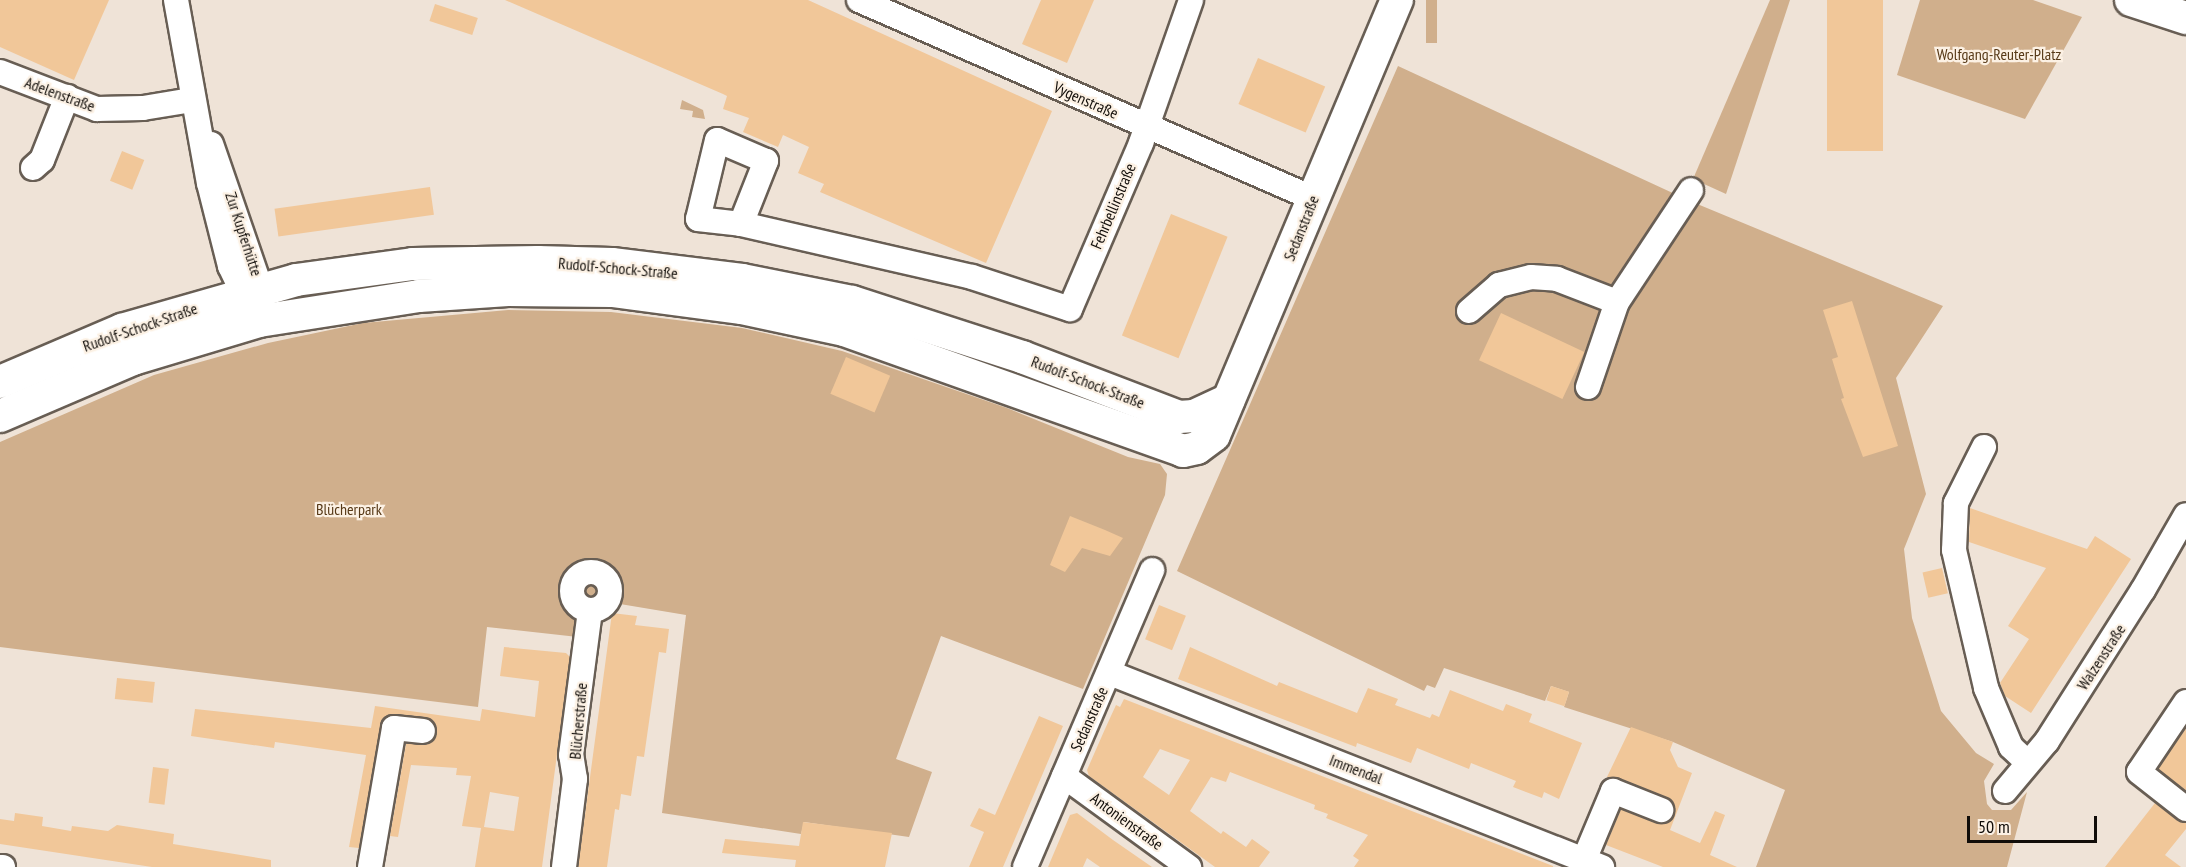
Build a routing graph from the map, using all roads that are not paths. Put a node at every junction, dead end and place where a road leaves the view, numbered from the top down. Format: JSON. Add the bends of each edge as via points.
{"nodes":[{"id":1,"x":176,"y":0,"type":"edge"},
{"id":2,"x":859,"y":0,"type":"edge"},
{"id":3,"x":1191,"y":0,"type":"edge"},
{"id":4,"x":1397,"y":0,"type":"edge"},
{"id":5,"x":2132,"y":0,"type":"edge"},
{"id":6,"x":2186,"y":18,"type":"edge"},
{"id":7,"x":0,"y":72,"type":"edge"},
{"id":8,"x":67,"y":98,"type":"junction"},
{"id":9,"x":192,"y":100,"type":"junction"},
{"id":10,"x":1150,"y":114,"type":"junction"},
{"id":11,"x":33,"y":168,"type":"dead end"},
{"id":12,"x":1691,"y":190,"type":"dead end"},
{"id":13,"x":1313,"y":198,"type":"junction"},
{"id":14,"x":741,"y":224,"type":"dead end"},
{"id":15,"x":251,"y":291,"type":"junction"},
{"id":16,"x":1617,"y":302,"type":"junction"},
{"id":17,"x":1469,"y":312,"type":"dead end"},
{"id":18,"x":259,"y":321,"type":"junction"},
{"id":19,"x":0,"y":382,"type":"edge"},
{"id":20,"x":1588,"y":387,"type":"dead end"},
{"id":21,"x":1229,"y":400,"type":"junction"},
{"id":22,"x":0,"y":416,"type":"edge"},
{"id":23,"x":1984,"y":447,"type":"dead end"},
{"id":24,"x":1197,"y":448,"type":"joint"},
{"id":25,"x":2186,"y":515,"type":"edge"},
{"id":26,"x":1152,"y":570,"type":"dead end"},
{"id":27,"x":591,"y":611,"type":"dead end"},
{"id":28,"x":1110,"y":673,"type":"junction"},
{"id":29,"x":2186,"y":702,"type":"edge"},
{"id":30,"x":423,"y":731,"type":"dead end"},
{"id":31,"x":2028,"y":764,"type":"junction"},
{"id":32,"x":1064,"y":776,"type":"junction"},
{"id":33,"x":2005,"y":791,"type":"dead end"},
{"id":34,"x":2186,"y":809,"type":"edge"},
{"id":35,"x":1661,"y":810,"type":"dead end"},
{"id":36,"x":1593,"y":863,"type":"edge"},
{"id":37,"x":370,"y":867,"type":"edge"},
{"id":38,"x":564,"y":867,"type":"edge"},
{"id":39,"x":1025,"y":867,"type":"edge"},
{"id":40,"x":1189,"y":867,"type":"edge"}],
"edges":[{"from":1,"to":9,"type":"street","name":"Zur Kupferhütte"},
{"from":2,"to":10,"type":"street","name":"Vygenstraße","via":[[1084,100]]},
{"from":3,"to":10,"type":"street","name":"Fehrbellinstraße"},
{"from":4,"to":13,"type":"main road","name":"Sedanstraße"},
{"from":5,"to":6,"type":"main road"},
{"from":7,"to":8,"type":"street","name":"Adelenstraße"},
{"from":8,"to":9,"type":"street","name":"Adelenstraße","via":[[97,109],[143,108]]},
{"from":8,"to":11,"type":"street","via":[[46,152]]},
{"from":9,"to":15,"type":"street","name":"Zur Kupferhütte","via":[[208,183]]},
{"from":10,"to":13,"type":"street","name":"Vygenstraße"},
{"from":10,"to":14,"type":"street","name":"Fehrbellinstraße","via":[[1070,309],[972,277]]},
{"from":12,"to":16,"type":"street"},
{"from":13,"to":21,"type":"main road","name":"Sedanstraße"},
{"from":15,"to":18,"type":"street","name":"Zur Kupferhütte"},
{"from":15,"to":19,"type":"main road","name":"Rudolf-Schock-Straße","via":[[122,330]]},
{"from":15,"to":21,"type":"main road","name":"Rudolf-Schock-Straße","via":[[315,277],[413,264],[612,264],[742,280],[852,302],[1022,357],[1179,417],[1194,416]]},
{"from":16,"to":17,"type":"street","via":[[1557,279],[1531,277],[1499,285]]},
{"from":16,"to":20,"type":"street"},
{"from":18,"to":22,"type":"main road","name":"Rudolf-Schock-Straße","via":[[133,359]]},
{"from":18,"to":24,"type":"main road","name":"Rudolf-Schock-Straße","via":[[362,302],[508,290],[612,291],[742,308],[844,330],[1183,451]]},
{"from":21,"to":24,"type":"main road","name":"Sedanstraße","via":[[1214,435]]},
{"from":23,"to":31,"type":"street","via":[[1956,503],[1954,550],[1986,688],[2011,747]]},
{"from":25,"to":31,"type":"street","name":"Walzenstraße","via":[[2143,590],[2047,741]]},
{"from":26,"to":28,"type":"street","name":"Sedanstraße"},
{"from":27,"to":38,"type":"street","name":"Blücherstraße","via":[[571,755],[575,779]]},
{"from":28,"to":32,"type":"street","name":"Sedanstraße"},
{"from":28,"to":36,"type":"street","name":"Immendal"},
{"from":29,"to":34,"type":"street","via":[[2139,772]]},
{"from":30,"to":37,"type":"street","via":[[394,728]]},
{"from":31,"to":33,"type":"street","name":"Walzenstraße"},
{"from":32,"to":39,"type":"street","name":"Sedanstraße"},
{"from":32,"to":40,"type":"street","name":"Antonienstraße"},
{"from":35,"to":36,"type":"street","via":[[1613,791]]}]}
